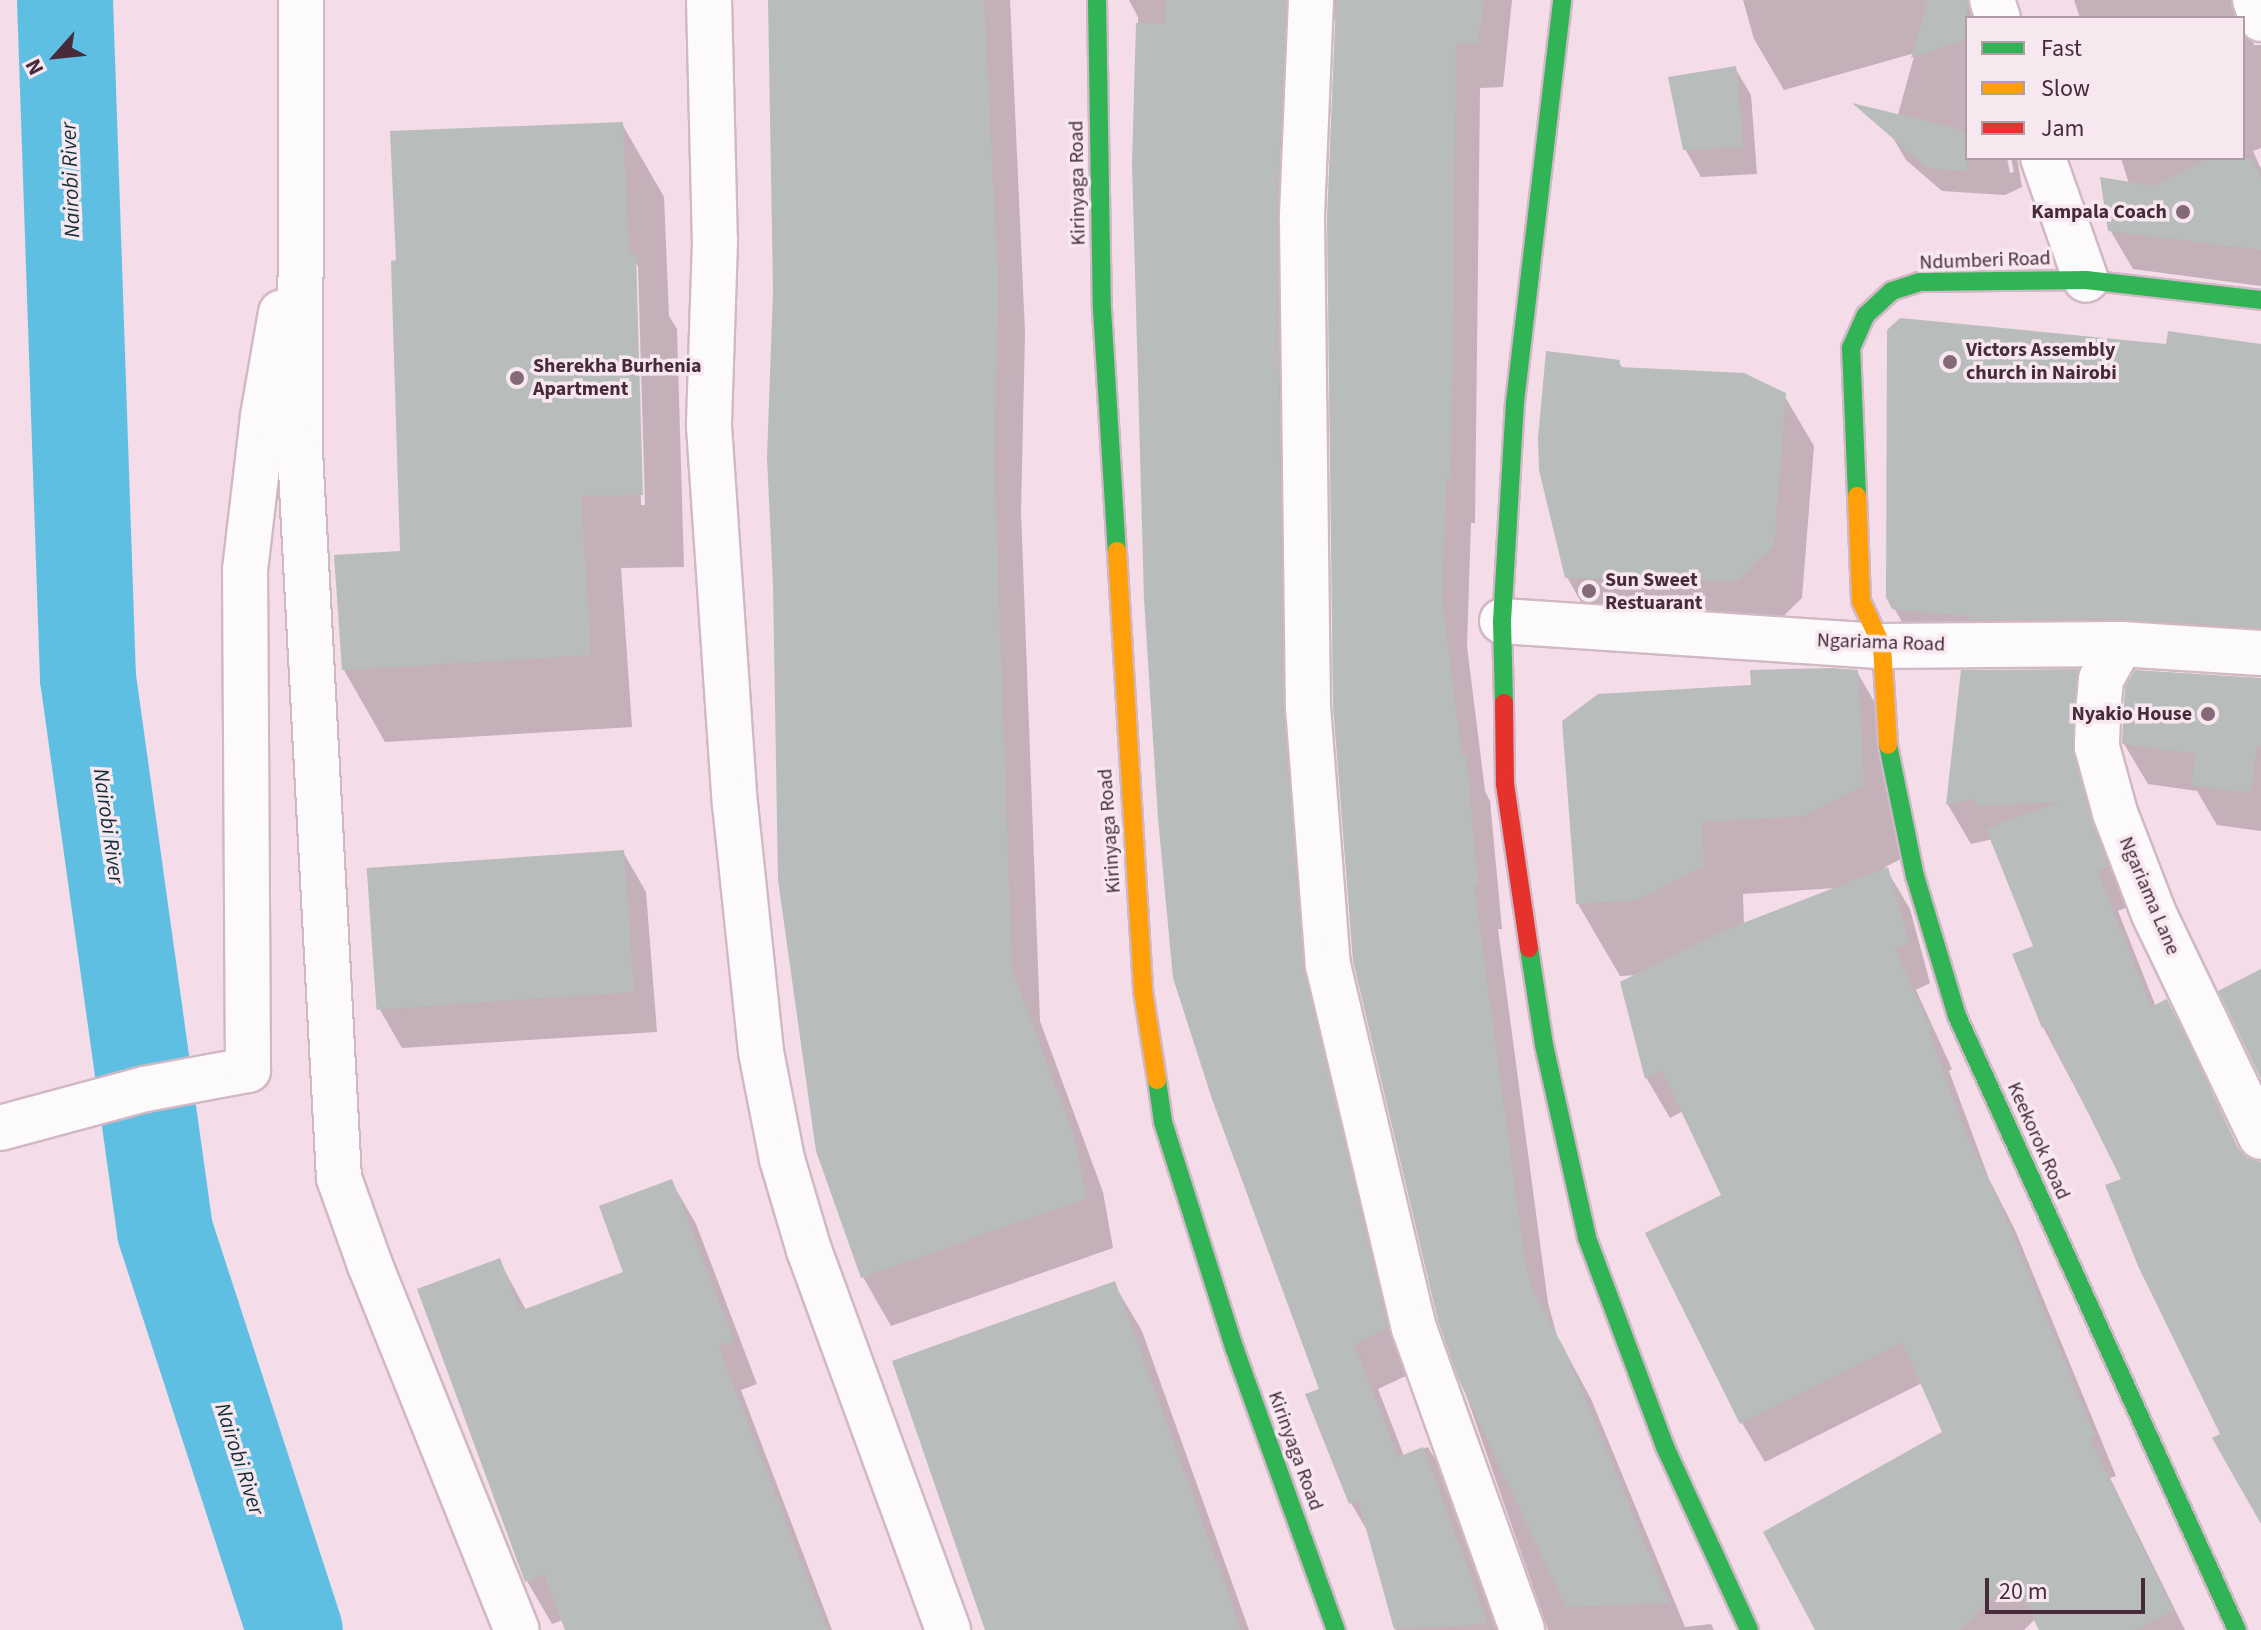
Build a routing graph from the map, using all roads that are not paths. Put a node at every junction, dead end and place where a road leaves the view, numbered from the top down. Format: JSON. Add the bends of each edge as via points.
{"nodes":[{"id":1,"x":301,"y":0,"type":"edge"},
{"id":2,"x":709,"y":0,"type":"edge"},
{"id":3,"x":1097,"y":0,"type":"edge"},
{"id":4,"x":1311,"y":0,"type":"edge"},
{"id":5,"x":1562,"y":0,"type":"edge"},
{"id":6,"x":2255,"y":0,"type":"edge"},
{"id":7,"x":2261,"y":19,"type":"edge"},
{"id":8,"x":2044,"y":160,"type":"edge"},
{"id":9,"x":302,"y":189,"type":"junction"},
{"id":10,"x":2086,"y":280,"type":"junction"},
{"id":11,"x":2261,"y":300,"type":"edge"},
{"id":12,"x":1502,"y":621,"type":"junction"},
{"id":13,"x":2121,"y":644,"type":"junction"},
{"id":14,"x":1882,"y":646,"type":"junction"},
{"id":15,"x":2261,"y":653,"type":"edge"},
{"id":16,"x":0,"y":1128,"type":"edge"},
{"id":17,"x":2261,"y":1137,"type":"edge"},
{"id":18,"x":517,"y":1630,"type":"edge"},
{"id":19,"x":948,"y":1630,"type":"edge"},
{"id":20,"x":1336,"y":1630,"type":"edge"},
{"id":21,"x":1522,"y":1630,"type":"edge"},
{"id":22,"x":1749,"y":1630,"type":"edge"},
{"id":23,"x":2237,"y":1630,"type":"edge"}],
"edges":[{"from":1,"to":9,"type":"street"},
{"from":2,"to":19,"type":"street","via":[[715,241],[709,426],[735,804],[761,1052],[782,1159],[809,1250]]},
{"from":3,"to":20,"type":"street","name":"Kirinyaga Road","via":[[1102,309],[1143,991],[1163,1122],[1235,1350]]},
{"from":4,"to":21,"type":"street","via":[[1302,219],[1308,707],[1328,965],[1414,1328]]},
{"from":5,"to":12,"type":"street","via":[[1515,402]]},
{"from":6,"to":7,"type":"street"},
{"from":8,"to":10,"type":"street"},
{"from":9,"to":16,"type":"street","via":[[263,416],[245,570],[248,1070],[145,1089]]},
{"from":9,"to":18,"type":"street","via":[[300,451],[339,1178]]},
{"from":10,"to":11,"type":"street","name":"Ndumberi Road"},
{"from":10,"to":14,"type":"street","name":"Ndumberi Road","via":[[1919,282],[1892,291],[1866,315],[1851,348],[1861,601]]},
{"from":12,"to":14,"type":"street","name":"Ngariama Road"},
{"from":12,"to":22,"type":"street","via":[[1505,784],[1544,1045],[1587,1238],[1665,1447]]},
{"from":13,"to":14,"type":"street","name":"Ngariama Road"},
{"from":13,"to":15,"type":"street","name":"Ngariama Road"},
{"from":13,"to":17,"type":"street","name":"Ngariama Lane","via":[[2101,679],[2098,715],[2097,747],[2115,813],[2154,914]]},
{"from":14,"to":23,"type":"street","name":"Keekorok Road","via":[[1888,753],[1915,876],[1957,1016]]}]}
